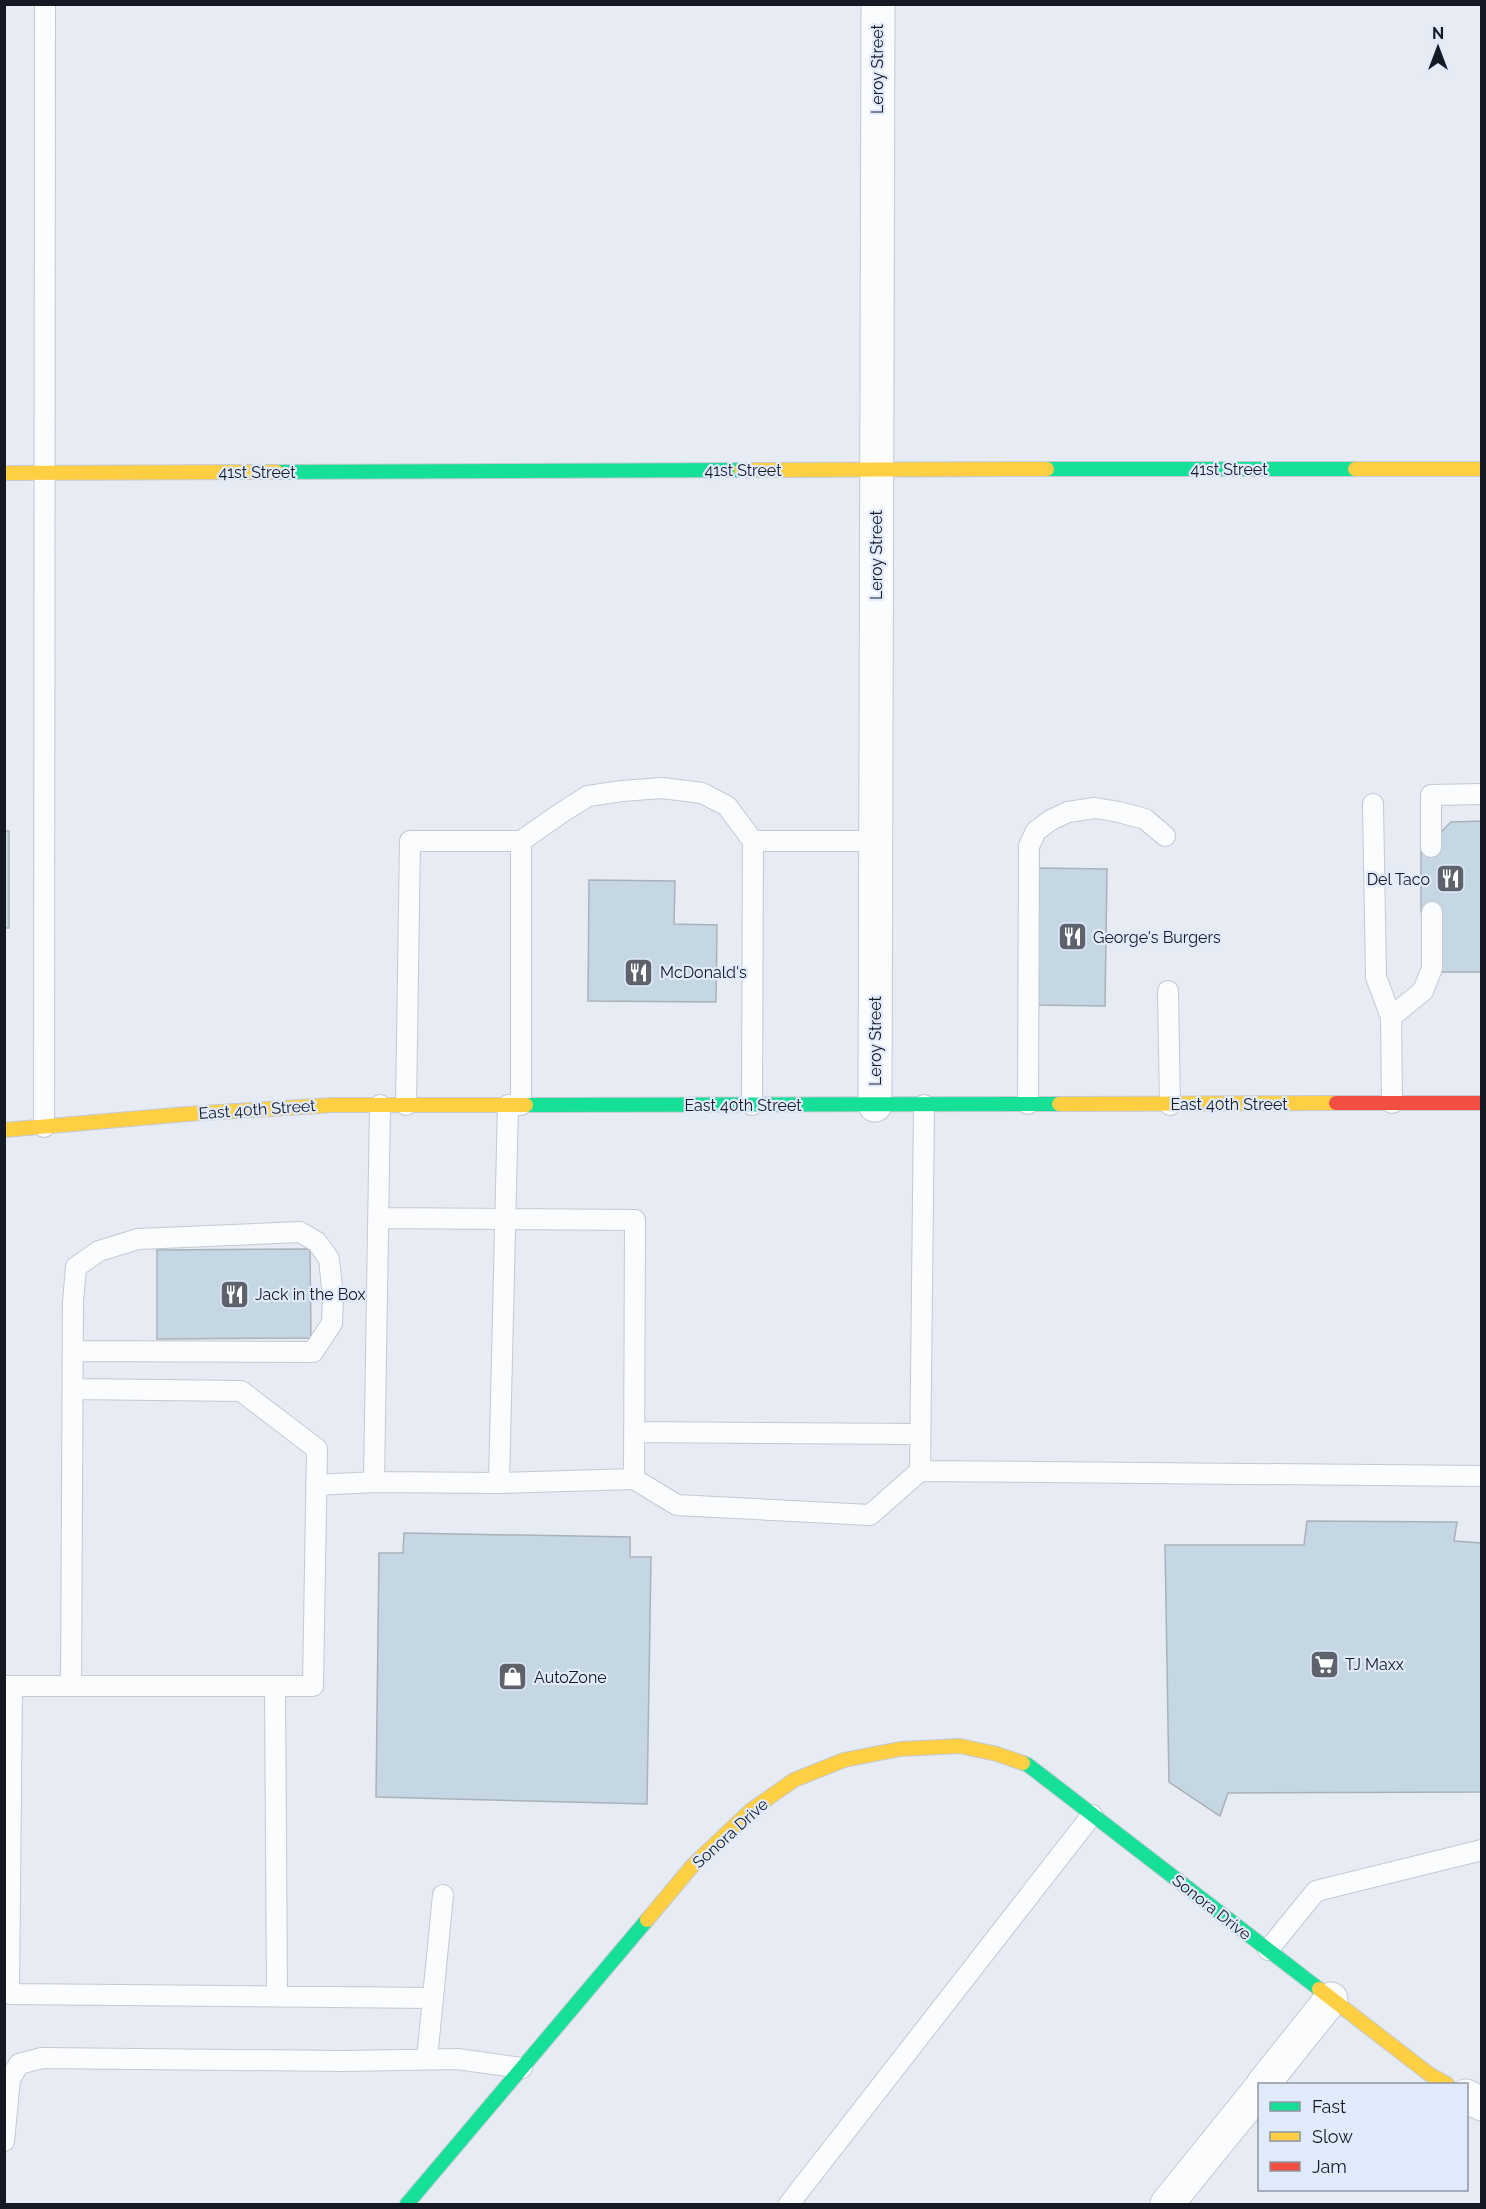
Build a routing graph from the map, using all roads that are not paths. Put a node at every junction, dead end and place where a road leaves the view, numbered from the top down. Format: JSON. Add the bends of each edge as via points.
{"nodes":[{"id":1,"x":45,"y":4,"type":"edge"},
{"id":2,"x":878,"y":4,"type":"edge"},
{"id":3,"x":876,"y":469,"type":"junction"},
{"id":4,"x":1482,"y":469,"type":"edge"},
{"id":5,"x":4,"y":473,"type":"edge"},
{"id":6,"x":44,"y":473,"type":"junction"},
{"id":7,"x":1482,"y":794,"type":"edge"},
{"id":8,"x":1374,"y":804,"type":"dead end"},
{"id":9,"x":1165,"y":836,"type":"dead end"},
{"id":10,"x":521,"y":841,"type":"junction"},
{"id":11,"x":753,"y":841,"type":"junction"},
{"id":12,"x":875,"y":841,"type":"junction"},
{"id":13,"x":1431,"y":847,"type":"dead end"},
{"id":14,"x":1432,"y":912,"type":"dead end"},
{"id":15,"x":1168,"y":991,"type":"dead end"},
{"id":16,"x":1391,"y":1017,"type":"junction"},
{"id":17,"x":1392,"y":1103,"type":"junction"},
{"id":18,"x":1482,"y":1103,"type":"edge"},
{"id":19,"x":1028,"y":1104,"type":"junction"},
{"id":20,"x":380,"y":1105,"type":"junction"},
{"id":21,"x":406,"y":1105,"type":"junction"},
{"id":22,"x":514,"y":1105,"type":"junction"},
{"id":23,"x":752,"y":1105,"type":"junction"},
{"id":24,"x":875,"y":1105,"type":"junction"},
{"id":25,"x":924,"y":1105,"type":"junction"},
{"id":26,"x":1170,"y":1105,"type":"junction"},
{"id":27,"x":44,"y":1127,"type":"junction"},
{"id":28,"x":4,"y":1130,"type":"edge"},
{"id":29,"x":379,"y":1218,"type":"junction"},
{"id":30,"x":505,"y":1218,"type":"junction"},
{"id":31,"x":73,"y":1351,"type":"junction"},
{"id":32,"x":73,"y":1389,"type":"junction"},
{"id":33,"x":634,"y":1432,"type":"junction"},
{"id":34,"x":920,"y":1434,"type":"junction"},
{"id":35,"x":920,"y":1471,"type":"junction"},
{"id":36,"x":1482,"y":1476,"type":"edge"},
{"id":37,"x":633,"y":1479,"type":"junction"},
{"id":38,"x":374,"y":1482,"type":"junction"},
{"id":39,"x":499,"y":1483,"type":"junction"},
{"id":40,"x":316,"y":1485,"type":"junction"},
{"id":41,"x":8,"y":1686,"type":"edge"},
{"id":42,"x":71,"y":1686,"type":"junction"},
{"id":43,"x":275,"y":1686,"type":"junction"},
{"id":44,"x":1092,"y":1815,"type":"junction"},
{"id":45,"x":1482,"y":1850,"type":"edge"},
{"id":46,"x":442,"y":1895,"type":"dead end"},
{"id":47,"x":1268,"y":1950,"type":"junction"},
{"id":48,"x":277,"y":1996,"type":"junction"},
{"id":49,"x":432,"y":1998,"type":"junction"},
{"id":50,"x":1331,"y":1999,"type":"junction"},
{"id":51,"x":427,"y":2059,"type":"junction"},
{"id":52,"x":522,"y":2068,"type":"junction"},
{"id":53,"x":1265,"y":2083,"type":"edge"},
{"id":54,"x":1444,"y":2083,"type":"edge"},
{"id":55,"x":1258,"y":2091,"type":"edge"},
{"id":56,"x":1468,"y":2097,"type":"edge"},
{"id":57,"x":1482,"y":2104,"type":"edge"},
{"id":58,"x":4,"y":2141,"type":"edge"},
{"id":59,"x":407,"y":2205,"type":"edge"},
{"id":60,"x":789,"y":2205,"type":"edge"},
{"id":61,"x":1167,"y":2205,"type":"edge"}],
"edges":[{"from":1,"to":6,"type":"lane"},
{"from":2,"to":3,"type":"street","name":"Leroy Street"},
{"from":3,"to":4,"type":"street","name":"41st Street"},
{"from":3,"to":6,"type":"street","name":"41st Street"},
{"from":3,"to":12,"type":"street","name":"Leroy Street"},
{"from":5,"to":6,"type":"street","name":"41st Street"},
{"from":6,"to":27,"type":"lane"},
{"from":7,"to":13,"type":"lane","via":[[1431,795]]},
{"from":8,"to":16,"type":"lane","via":[[1376,977]]},
{"from":9,"to":19,"type":"lane","via":[[1145,819],[1095,808],[1068,812],[1036,831],[1029,846]]},
{"from":10,"to":11,"type":"lane","via":[[588,796],[662,788],[702,793],[727,806]]},
{"from":10,"to":21,"type":"lane","via":[[410,841]]},
{"from":10,"to":22,"type":"lane"},
{"from":11,"to":12,"type":"lane"},
{"from":11,"to":23,"type":"lane"},
{"from":12,"to":24,"type":"street","name":"Leroy Street"},
{"from":14,"to":16,"type":"lane","via":[[1432,968],[1422,991]]},
{"from":15,"to":26,"type":"lane"},
{"from":16,"to":17,"type":"lane"},
{"from":17,"to":18,"type":"street","name":"East 40th Street"},
{"from":17,"to":26,"type":"street","name":"East 40th Street"},
{"from":19,"to":25,"type":"street","name":"East 40th Street"},
{"from":19,"to":26,"type":"street","name":"East 40th Street"},
{"from":20,"to":21,"type":"street","name":"East 40th Street"},
{"from":20,"to":27,"type":"street","name":"East 40th Street","via":[[198,1113]]},
{"from":20,"to":29,"type":"lane"},
{"from":21,"to":22,"type":"street","name":"East 40th Street"},
{"from":22,"to":23,"type":"street","name":"East 40th Street"},
{"from":22,"to":30,"type":"lane"},
{"from":23,"to":24,"type":"street","name":"East 40th Street"},
{"from":24,"to":25,"type":"street","name":"East 40th Street"},
{"from":25,"to":34,"type":"lane"},
{"from":27,"to":28,"type":"street","name":"East 40th Street"},
{"from":29,"to":30,"type":"lane"},
{"from":29,"to":38,"type":"lane"},
{"from":30,"to":33,"type":"lane","via":[[635,1220]]},
{"from":30,"to":39,"type":"lane"},
{"from":31,"to":31,"type":"lane","via":[[76,1267],[99,1251],[138,1239],[300,1232],[316,1242],[329,1259],[332,1323],[313,1352]]},
{"from":31,"to":32,"type":"lane"},
{"from":32,"to":40,"type":"lane","via":[[241,1391],[316,1449]]},
{"from":32,"to":42,"type":"lane"},
{"from":33,"to":34,"type":"lane"},
{"from":33,"to":37,"type":"lane"},
{"from":34,"to":35,"type":"lane"},
{"from":35,"to":36,"type":"lane"},
{"from":35,"to":37,"type":"lane","via":[[870,1515],[677,1505]]},
{"from":37,"to":39,"type":"lane"},
{"from":38,"to":39,"type":"lane"},
{"from":38,"to":40,"type":"lane"},
{"from":40,"to":43,"type":"lane","via":[[313,1686]]},
{"from":41,"to":42,"type":"lane"},
{"from":41,"to":48,"type":"lane","via":[[9,1994]]},
{"from":42,"to":43,"type":"lane"},
{"from":43,"to":48,"type":"lane"},
{"from":44,"to":47,"type":"street","name":"Sonora Drive"},
{"from":44,"to":52,"type":"street","name":"Sonora Drive","via":[[1028,1765],[960,1746],[889,1751],[844,1760],[794,1780],[750,1811],[694,1864]]},
{"from":44,"to":60,"type":"lane"},
{"from":45,"to":47,"type":"lane","via":[[1316,1891]]},
{"from":46,"to":49,"type":"lane"},
{"from":47,"to":50,"type":"street","name":"Sonora Drive"},
{"from":48,"to":49,"type":"lane"},
{"from":49,"to":51,"type":"lane"},
{"from":50,"to":53,"type":"street"},
{"from":50,"to":54,"type":"street","name":"Sonora Drive"},
{"from":51,"to":52,"type":"lane"},
{"from":51,"to":58,"type":"lane","via":[[42,2058],[19,2064],[10,2079]]},
{"from":52,"to":59,"type":"street","name":"Sonora Drive"},
{"from":55,"to":61,"type":"street"},
{"from":56,"to":57,"type":"street"}]}
